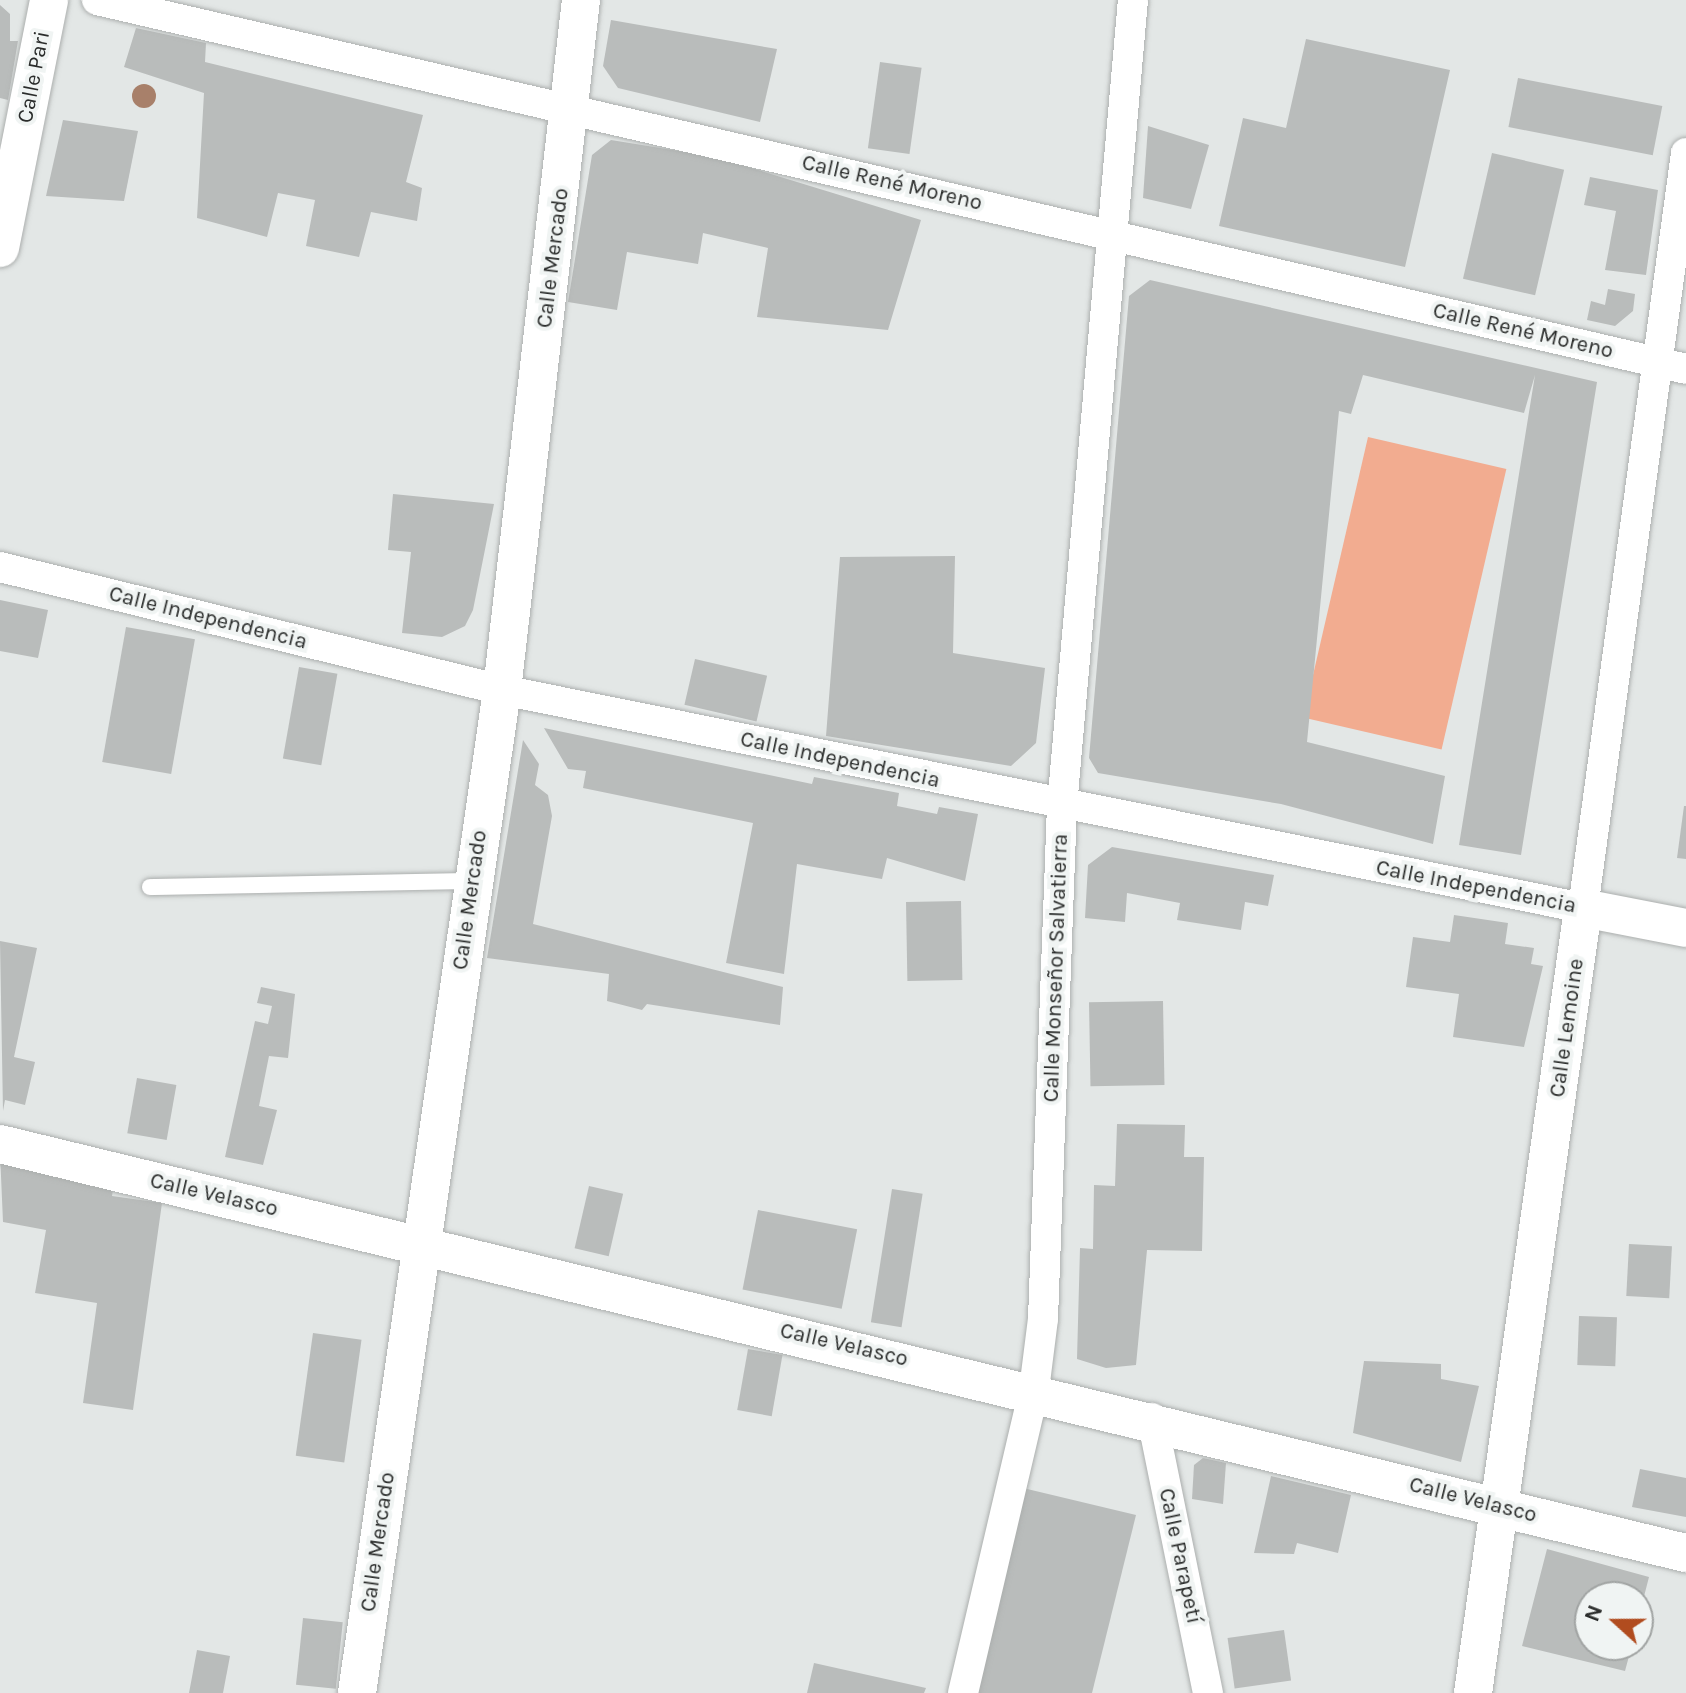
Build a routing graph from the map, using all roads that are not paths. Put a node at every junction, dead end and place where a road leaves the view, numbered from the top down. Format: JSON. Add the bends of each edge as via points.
{"nodes":[{"id":1,"x":49,"y":0,"type":"edge"},
{"id":2,"x":97,"y":0,"type":"edge"},
{"id":3,"x":581,"y":0,"type":"edge"},
{"id":4,"x":1133,"y":0,"type":"edge"},
{"id":5,"x":571,"y":106,"type":"junction"},
{"id":6,"x":1686,"y":153,"type":"edge"},
{"id":7,"x":1113,"y":236,"type":"junction"},
{"id":8,"x":0,"y":248,"type":"edge"},
{"id":9,"x":1655,"y":361,"type":"junction"},
{"id":10,"x":1686,"y":369,"type":"edge"},
{"id":11,"x":0,"y":567,"type":"edge"},
{"id":12,"x":502,"y":690,"type":"junction"},
{"id":13,"x":1062,"y":806,"type":"junction"},
{"id":14,"x":472,"y":881,"type":"junction"},
{"id":15,"x":150,"y":887,"type":"dead end"},
{"id":16,"x":1583,"y":908,"type":"junction"},
{"id":17,"x":1686,"y":928,"type":"edge"},
{"id":18,"x":0,"y":1144,"type":"edge"},
{"id":19,"x":420,"y":1244,"type":"junction"},
{"id":20,"x":1034,"y":1390,"type":"junction"},
{"id":21,"x":1152,"y":1418,"type":"junction"},
{"id":22,"x":1505,"y":1508,"type":"junction"},
{"id":23,"x":1686,"y":1553,"type":"edge"},
{"id":24,"x":357,"y":1693,"type":"edge"},
{"id":25,"x":963,"y":1693,"type":"edge"},
{"id":26,"x":1208,"y":1693,"type":"edge"},
{"id":27,"x":1473,"y":1693,"type":"edge"}],
"edges":[{"from":1,"to":8,"type":"street","name":"Calle Pari"},
{"from":2,"to":5,"type":"street","name":"Calle René Moreno"},
{"from":3,"to":5,"type":"street","name":"Calle Mercado"},
{"from":4,"to":7,"type":"street","name":"Calle Monseñor Salvatierra"},
{"from":5,"to":7,"type":"street","name":"Calle René Moreno"},
{"from":5,"to":12,"type":"street","name":"Calle Mercado"},
{"from":6,"to":9,"type":"street","name":"Calle Lemoine"},
{"from":7,"to":9,"type":"street","name":"Calle René Moreno"},
{"from":7,"to":13,"type":"street","name":"Calle Monseñor Salvatierra"},
{"from":9,"to":10,"type":"street","name":"Calle René Moreno"},
{"from":9,"to":16,"type":"street","name":"Calle Lemoine"},
{"from":11,"to":12,"type":"street","name":"Calle Independencia"},
{"from":12,"to":13,"type":"street","name":"Calle Independencia"},
{"from":12,"to":14,"type":"street","name":"Calle Mercado"},
{"from":13,"to":16,"type":"street","name":"Calle Independencia"},
{"from":13,"to":20,"type":"street","name":"Calle Monseñor Salvatierra"},
{"from":14,"to":15,"type":"lane"},
{"from":14,"to":19,"type":"street","name":"Calle Mercado"},
{"from":16,"to":17,"type":"street","name":"Calle Independencia"},
{"from":16,"to":22,"type":"street","name":"Calle Lemoine"},
{"from":18,"to":19,"type":"street","name":"Calle Velasco"},
{"from":19,"to":20,"type":"street","name":"Calle Velasco"},
{"from":19,"to":24,"type":"street","name":"Calle Mercado"},
{"from":20,"to":21,"type":"street","name":"Calle Velasco"},
{"from":20,"to":25,"type":"street","name":"Calle Monseñor Salvatierra"},
{"from":21,"to":22,"type":"street","name":"Calle Velasco"},
{"from":21,"to":26,"type":"street","name":"Calle Parapetí"},
{"from":22,"to":23,"type":"street","name":"Calle Velasco"},
{"from":22,"to":27,"type":"street","name":"Calle Lemoine"}]}
